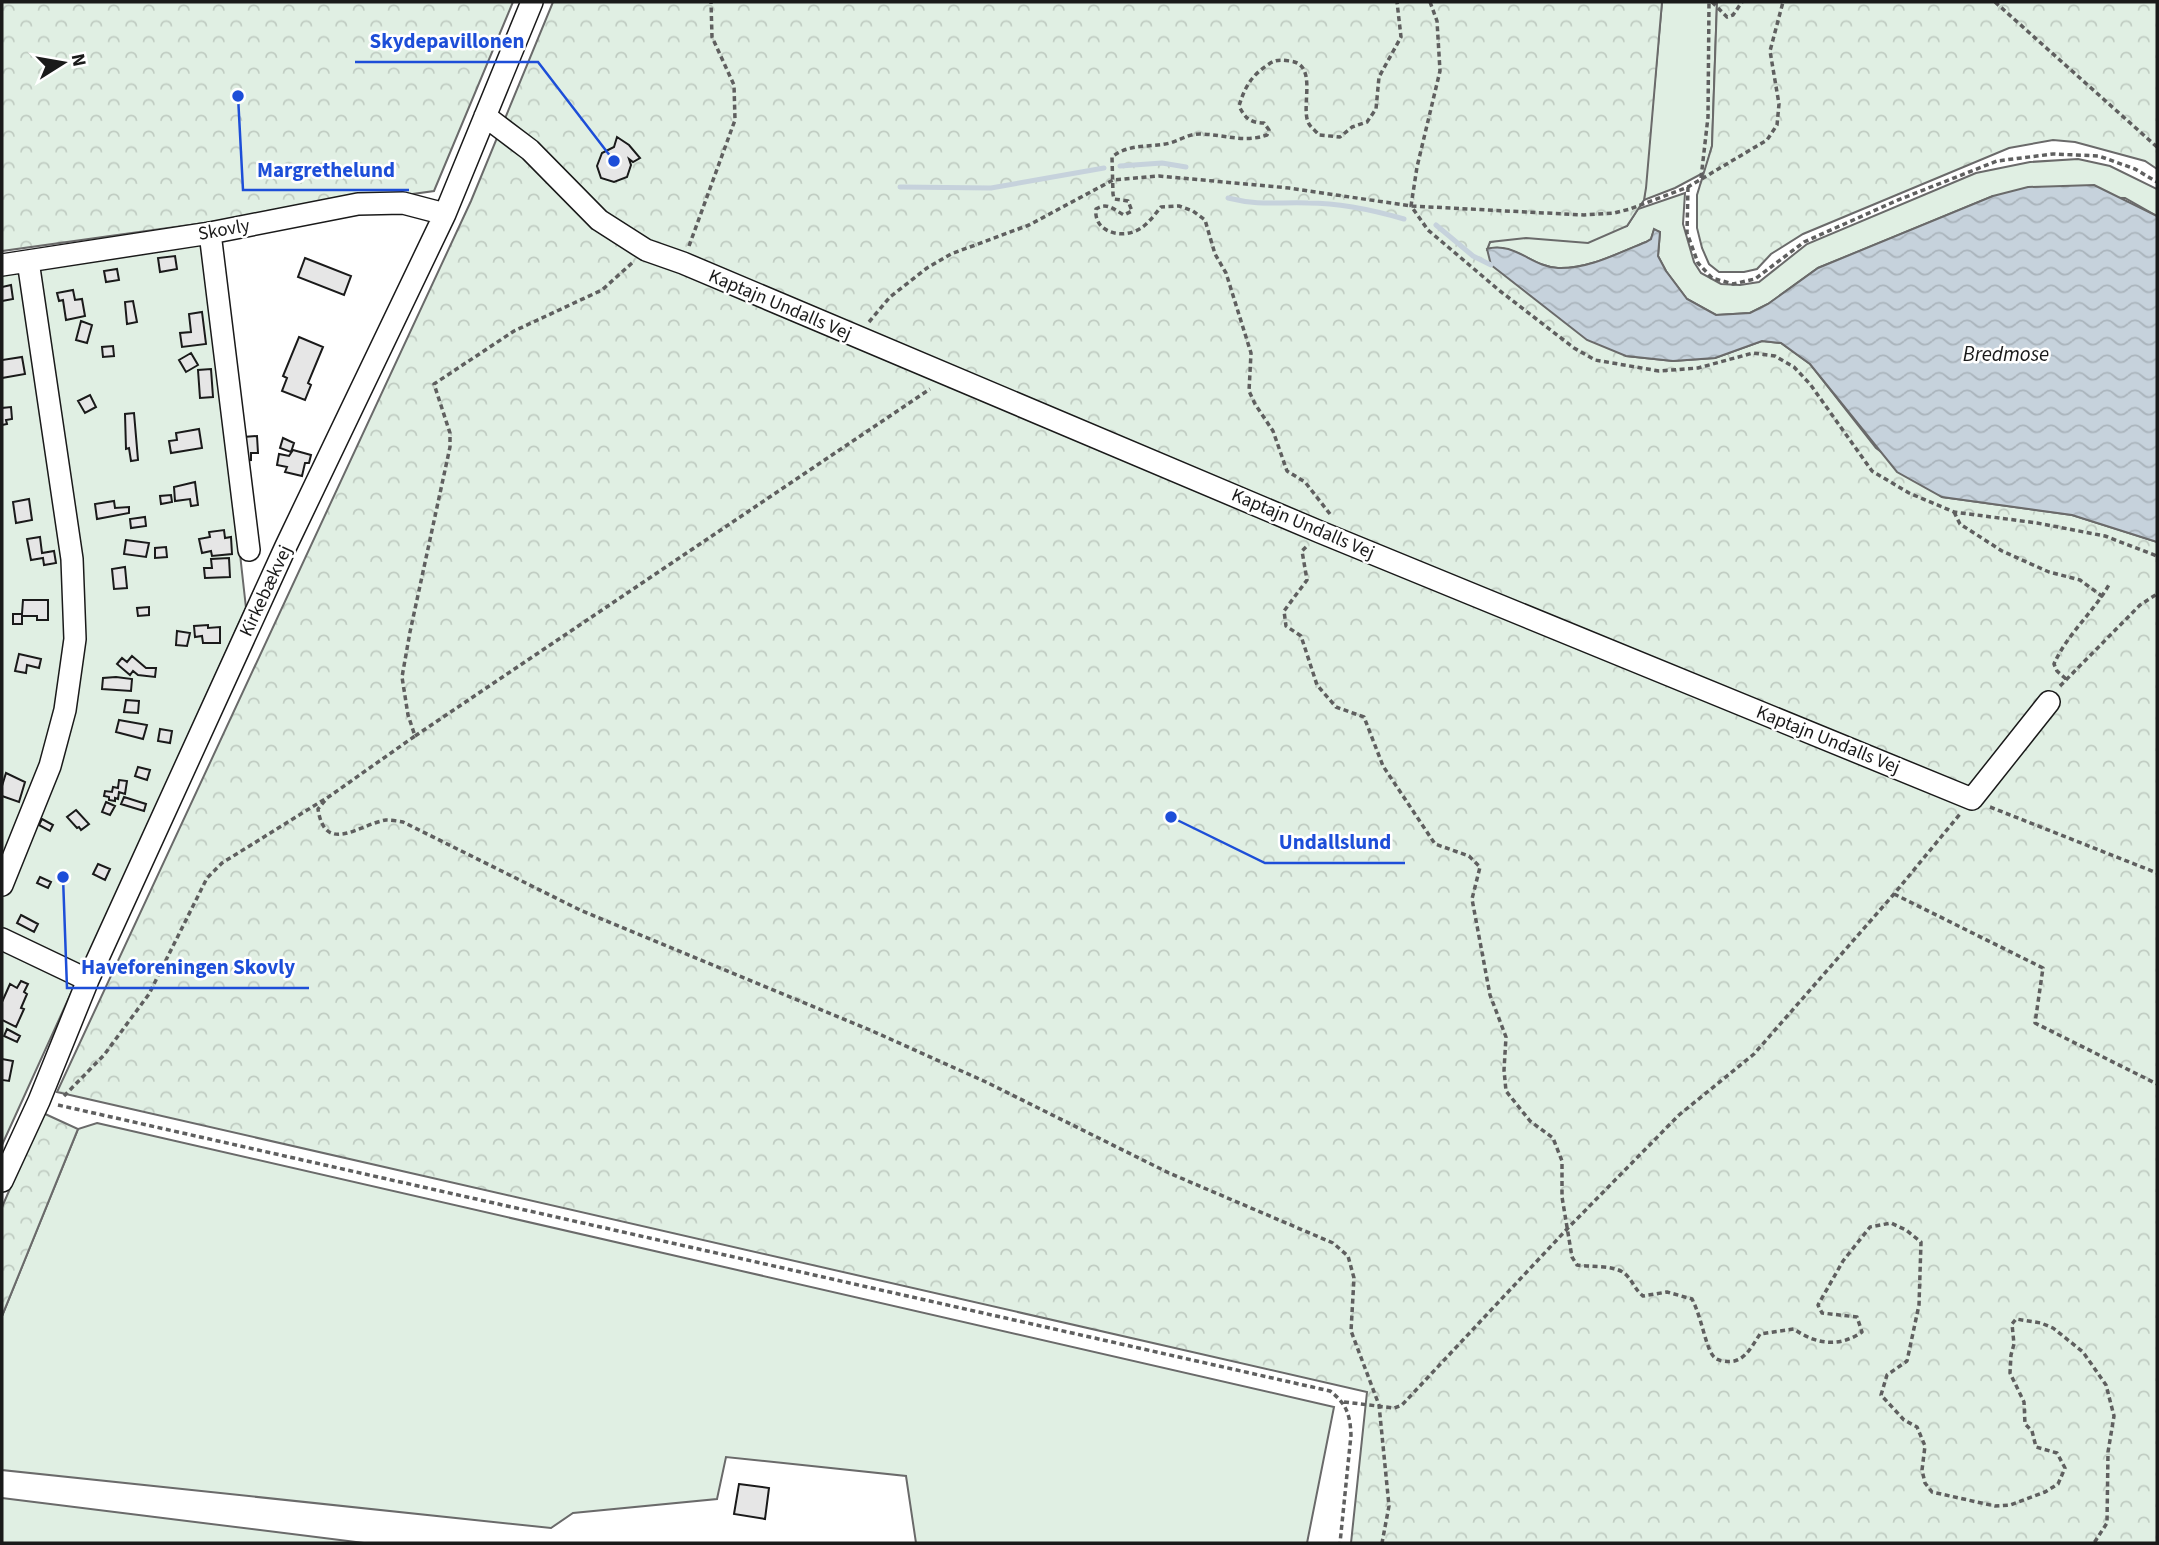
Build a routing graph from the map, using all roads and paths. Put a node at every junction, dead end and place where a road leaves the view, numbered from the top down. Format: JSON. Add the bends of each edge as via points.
{"nodes":[{"id":1,"x":532,"y":2,"type":"edge"},
{"id":2,"x":711,"y":2,"type":"edge"},
{"id":3,"x":1397,"y":2,"type":"edge"},
{"id":4,"x":1430,"y":2,"type":"edge"},
{"id":5,"x":1711,"y":2,"type":"edge"},
{"id":6,"x":1742,"y":2,"type":"edge"},
{"id":7,"x":1783,"y":2,"type":"edge"},
{"id":8,"x":1995,"y":2,"type":"edge"},
{"id":9,"x":485,"y":116,"type":"junction"},
{"id":10,"x":2157,"y":147,"type":"edge"},
{"id":11,"x":1701,"y":179,"type":"junction"},
{"id":12,"x":1113,"y":180,"type":"junction"},
{"id":13,"x":2157,"y":182,"type":"edge"},
{"id":14,"x":1688,"y":187,"type":"junction"},
{"id":15,"x":1411,"y":206,"type":"junction"},
{"id":16,"x":445,"y":214,"type":"junction"},
{"id":17,"x":210,"y":233,"type":"junction"},
{"id":18,"x":646,"y":250,"type":"junction"},
{"id":19,"x":27,"y":261,"type":"junction"},
{"id":20,"x":683,"y":263,"type":"junction"},
{"id":21,"x":2,"y":265,"type":"edge"},
{"id":22,"x":856,"y":337,"type":"junction"},
{"id":23,"x":949,"y":376,"type":"junction"},
{"id":24,"x":1954,"y":512,"type":"junction"},
{"id":25,"x":1320,"y":532,"type":"junction"},
{"id":26,"x":249,"y":550,"type":"dead end"},
{"id":27,"x":2157,"y":556,"type":"edge"},
{"id":28,"x":2110,"y":583,"type":"dead end"},
{"id":29,"x":2157,"y":594,"type":"edge"},
{"id":30,"x":2103,"y":597,"type":"junction"},
{"id":31,"x":2066,"y":679,"type":"junction"},
{"id":32,"x":2049,"y":702,"type":"joint"},
{"id":33,"x":415,"y":736,"type":"junction"},
{"id":34,"x":327,"y":797,"type":"junction"},
{"id":35,"x":1972,"y":799,"type":"junction"},
{"id":36,"x":2157,"y":873,"type":"edge"},
{"id":37,"x":2,"y":885,"type":"edge"},
{"id":38,"x":1894,"y":894,"type":"junction"},
{"id":39,"x":2,"y":939,"type":"edge"},
{"id":40,"x":88,"y":980,"type":"junction"},
{"id":41,"x":2157,"y":1084,"type":"edge"},
{"id":42,"x":2,"y":1181,"type":"edge"},
{"id":43,"x":1568,"y":1227,"type":"junction"},
{"id":44,"x":1344,"y":1402,"type":"junction"},
{"id":45,"x":1379,"y":1405,"type":"junction"},
{"id":46,"x":1340,"y":1543,"type":"edge"},
{"id":47,"x":1382,"y":1543,"type":"edge"},
{"id":48,"x":2094,"y":1543,"type":"edge"}],
"edges":[{"from":1,"to":9,"type":"street","name":"Kirkebækvej"},
{"from":2,"to":20,"type":"path","via":[[712,37],[734,85],[735,120]]},
{"from":3,"to":12,"type":"path","via":[[1401,37],[1379,77],[1376,109],[1367,122],[1340,136],[1319,135],[1308,122],[1303,67],[1295,61],[1275,60],[1245,86],[1239,106],[1254,123],[1264,123],[1267,135],[1252,140],[1194,134],[1168,144],[1142,145],[1112,157]]},
{"from":4,"to":15,"type":"path","via":[[1437,21],[1440,71]]},
{"from":5,"to":6,"type":"path","via":[[1727,17]]},
{"from":5,"to":11,"type":"path"},
{"from":7,"to":11,"type":"path","via":[[1770,51],[1779,104],[1777,125],[1767,140]]},
{"from":8,"to":10,"type":"path"},
{"from":9,"to":16,"type":"street","name":"Kirkebækvej"},
{"from":9,"to":18,"type":"street","name":"Kaptajn Undalls Vej","via":[[530,150],[599,220]]},
{"from":11,"to":14,"type":"path"},
{"from":12,"to":15,"type":"path","via":[[1159,176]]},
{"from":12,"to":22,"type":"path","via":[[1029,225],[951,254],[927,268],[890,297]]},
{"from":12,"to":25,"type":"path","via":[[1114,199],[1128,201],[1132,211],[1124,215],[1102,205],[1094,219],[1117,234],[1140,229],[1161,207],[1179,206],[1205,220],[1251,353],[1249,391],[1273,431],[1287,471],[1305,482],[1331,515],[1332,524]]},
{"from":13,"to":14,"type":"path","via":[[2099,156],[2053,154],[1997,161],[1804,242],[1755,279],[1733,285],[1712,278],[1698,263],[1687,233]]},
{"from":14,"to":15,"type":"path","via":[[1614,213]]},
{"from":15,"to":24,"type":"path","via":[[1428,230],[1500,291],[1595,360],[1660,372],[1698,368],[1753,353],[1775,356],[1810,384],[1871,471]]},
{"from":16,"to":17,"type":"street","name":"Skovly","via":[[403,203],[358,204]]},
{"from":16,"to":40,"type":"street","name":"Kirkebækvej","via":[[286,546]]},
{"from":17,"to":19,"type":"street","name":"Skovly"},
{"from":17,"to":26,"type":"street"},
{"from":18,"to":20,"type":"street","name":"Kaptajn Undalls Vej"},
{"from":18,"to":33,"type":"path","via":[[602,290],[514,331],[434,384],[450,447],[402,677]]},
{"from":19,"to":21,"type":"street","name":"Skovly"},
{"from":19,"to":37,"type":"street","via":[[72,559],[75,639],[65,710],[50,766]]},
{"from":20,"to":22,"type":"street","name":"Kaptajn Undalls Vej"},
{"from":22,"to":23,"type":"street","name":"Kaptajn Undalls Vej"},
{"from":23,"to":25,"type":"street","name":"Kaptajn Undalls Vej"},
{"from":23,"to":33,"type":"path"},
{"from":24,"to":27,"type":"path","via":[[2105,536]]},
{"from":24,"to":30,"type":"path","via":[[1960,524],[2002,551],[2080,580]]},
{"from":25,"to":35,"type":"street","name":"Kaptajn Undalls Vej"},
{"from":25,"to":43,"type":"path","via":[[1302,551],[1307,580],[1284,611],[1286,626],[1301,636],[1317,685],[1336,707],[1364,717],[1382,766],[1435,844],[1469,856],[1479,867],[1472,900],[1490,995],[1506,1037],[1506,1091],[1530,1121],[1553,1138],[1562,1161]]},
{"from":28,"to":30,"type":"path"},
{"from":29,"to":31,"type":"path","via":[[2140,605]]},
{"from":30,"to":31,"type":"path","via":[[2058,655],[2054,664]]},
{"from":31,"to":32,"type":"path"},
{"from":32,"to":35,"type":"street"},
{"from":33,"to":34,"type":"path"},
{"from":34,"to":44,"type":"path","via":[[222,863],[207,878],[149,994],[104,1055],[55,1104],[1331,1391]]},
{"from":34,"to":45,"type":"path","via":[[318,809],[324,827],[333,834],[346,835],[387,820],[403,822],[580,909],[986,1082],[1169,1173],[1333,1243],[1348,1256],[1354,1278],[1351,1331]]},
{"from":35,"to":36,"type":"path"},
{"from":35,"to":38,"type":"path"},
{"from":38,"to":41,"type":"path","via":[[2043,968],[2035,1023]]},
{"from":38,"to":43,"type":"path","via":[[1754,1054],[1679,1115]]},
{"from":39,"to":40,"type":"street"},
{"from":40,"to":42,"type":"street","name":"Kirkebækvej"},
{"from":43,"to":45,"type":"path","via":[[1402,1405]]},
{"from":43,"to":48,"type":"path","via":[[1577,1265],[1623,1272],[1643,1296],[1667,1292],[1692,1298],[1711,1353],[1717,1360],[1729,1362],[1747,1353],[1760,1334],[1794,1329],[1806,1338],[1829,1344],[1862,1332],[1857,1317],[1822,1313],[1818,1305],[1843,1261],[1870,1227],[1891,1223],[1906,1230],[1921,1242],[1920,1305],[1908,1361],[1887,1375],[1881,1395],[1917,1427],[1925,1446],[1925,1483],[1932,1492],[1995,1506],[2010,1505],[2058,1484],[2066,1468],[2057,1453],[2036,1447],[2025,1424],[2024,1402],[2010,1373],[2012,1324],[2016,1320],[2041,1322],[2083,1352],[2106,1385],[2114,1416],[2108,1452],[2107,1523]]},
{"from":44,"to":45,"type":"path"},
{"from":44,"to":46,"type":"path","via":[[1351,1435]]},
{"from":45,"to":47,"type":"path","via":[[1389,1506]]}]}
